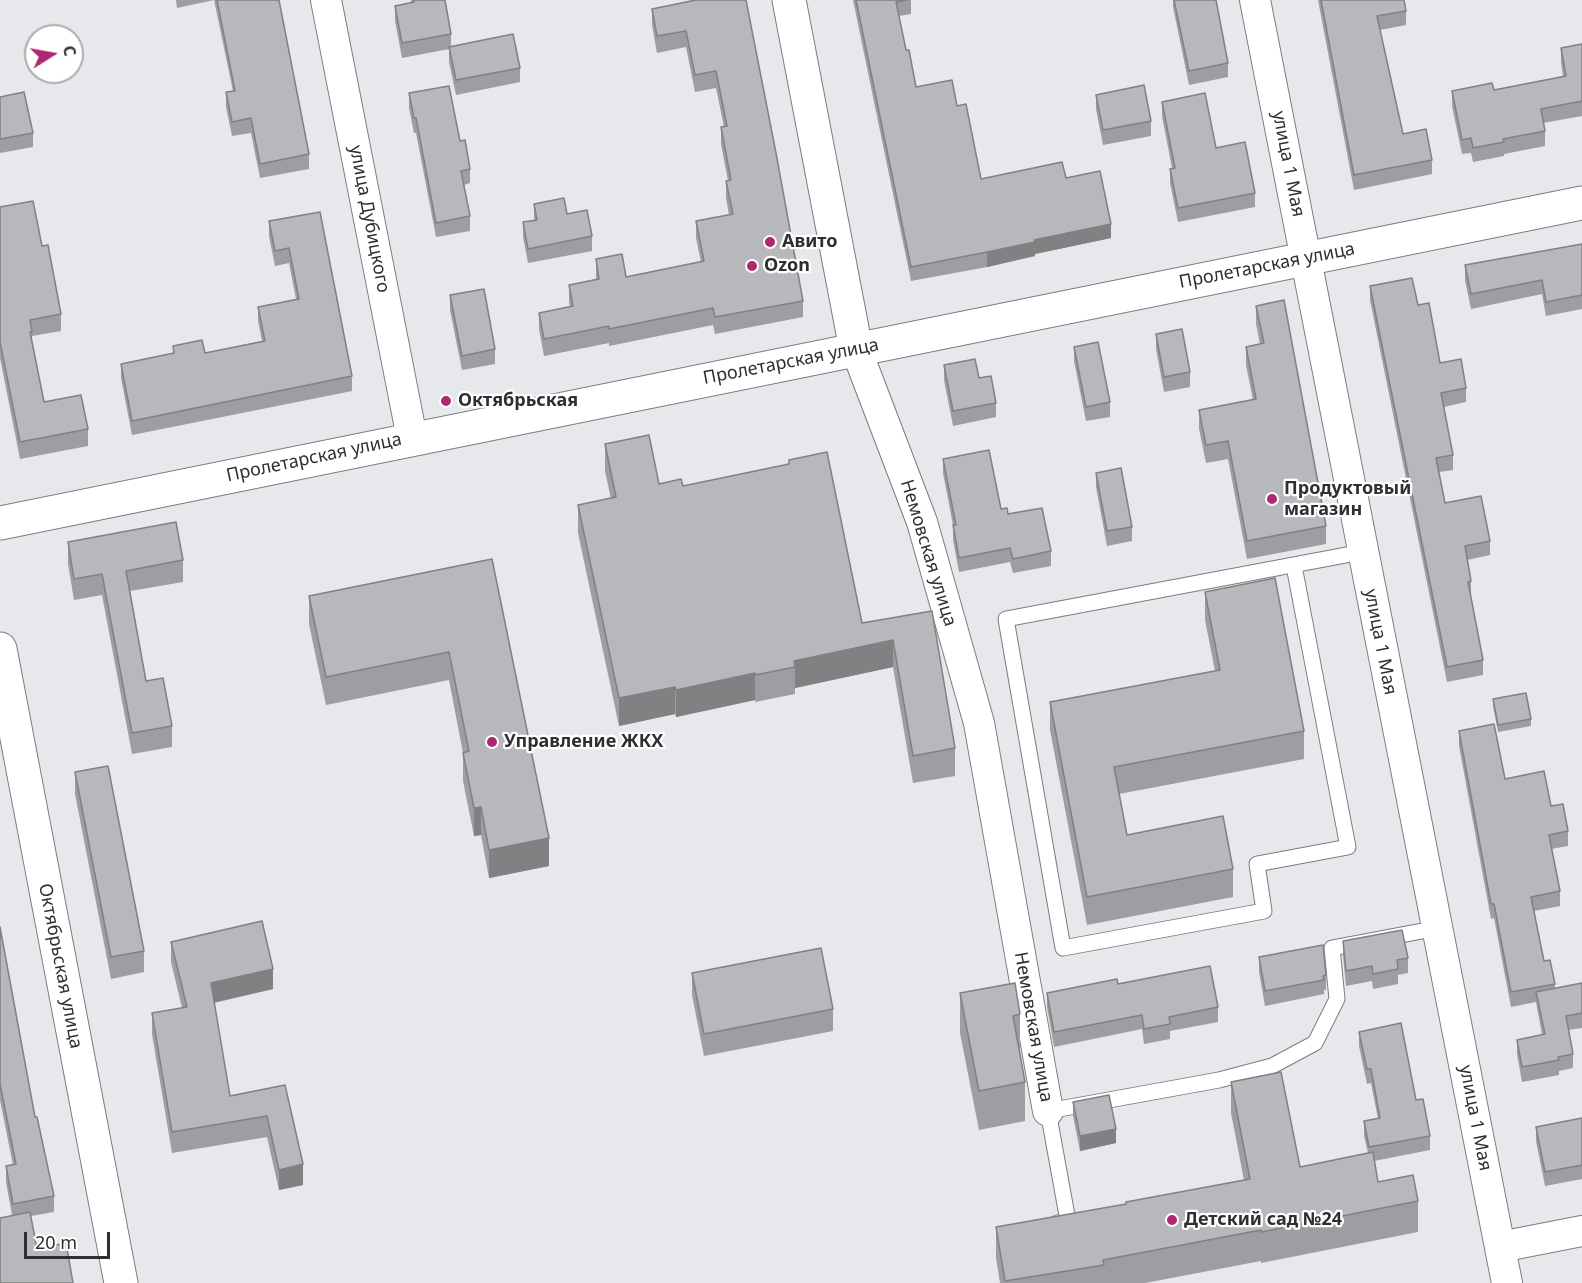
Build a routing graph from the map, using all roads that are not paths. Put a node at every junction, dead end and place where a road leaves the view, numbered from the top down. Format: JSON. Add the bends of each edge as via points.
{"nodes":[{"id":1,"x":326,"y":0,"type":"edge"},
{"id":2,"x":789,"y":0,"type":"edge"},
{"id":3,"x":1255,"y":0,"type":"edge"},
{"id":4,"x":1582,"y":203,"type":"edge"},
{"id":5,"x":1307,"y":258,"type":"junction"},
{"id":6,"x":856,"y":349,"type":"junction"},
{"id":7,"x":412,"y":438,"type":"junction"},
{"id":8,"x":0,"y":523,"type":"edge"},
{"id":9,"x":1362,"y":552,"type":"junction"},
{"id":10,"x":1294,"y":566,"type":"junction"},
{"id":11,"x":0,"y":649,"type":"edge"},
{"id":12,"x":1438,"y":928,"type":"junction"},
{"id":13,"x":1048,"y":1111,"type":"junction"},
{"id":14,"x":1046,"y":1225,"type":"edge"},
{"id":15,"x":1582,"y":1231,"type":"edge"},
{"id":16,"x":1500,"y":1247,"type":"junction"},
{"id":17,"x":121,"y":1283,"type":"edge"},
{"id":18,"x":1507,"y":1283,"type":"edge"}],
"edges":[{"from":1,"to":7,"type":"street","name":"улица Дубицкого"},
{"from":2,"to":6,"type":"main road","name":"Немовская улица"},
{"from":3,"to":5,"type":"street","name":"улица 1 Мая"},
{"from":4,"to":5,"type":"main road","name":"Пролетарская улица"},
{"from":5,"to":6,"type":"main road","name":"Пролетарская улица"},
{"from":5,"to":9,"type":"street","name":"улица 1 Мая"},
{"from":6,"to":7,"type":"main road","name":"Пролетарская улица"},
{"from":6,"to":13,"type":"street","name":"Немовская улица","via":[[922,522],[979,723]]},
{"from":7,"to":8,"type":"main road","name":"Пролетарская улица"},
{"from":9,"to":10,"type":"lane"},
{"from":9,"to":12,"type":"street","name":"улица 1 Мая"},
{"from":10,"to":10,"type":"lane","via":[[1006,619],[1063,948],[1264,911],[1257,864],[1348,847]]},
{"from":11,"to":17,"type":"main road","name":"Октябрьская улица"},
{"from":12,"to":13,"type":"lane","via":[[1332,948],[1337,999],[1315,1043],[1272,1066],[1219,1080]]},
{"from":12,"to":16,"type":"street","name":"улица 1 Мая"},
{"from":13,"to":14,"type":"lane","via":[[1068,1221]]},
{"from":15,"to":16,"type":"street"},
{"from":16,"to":18,"type":"street","name":"улица 1 Мая"}]}
